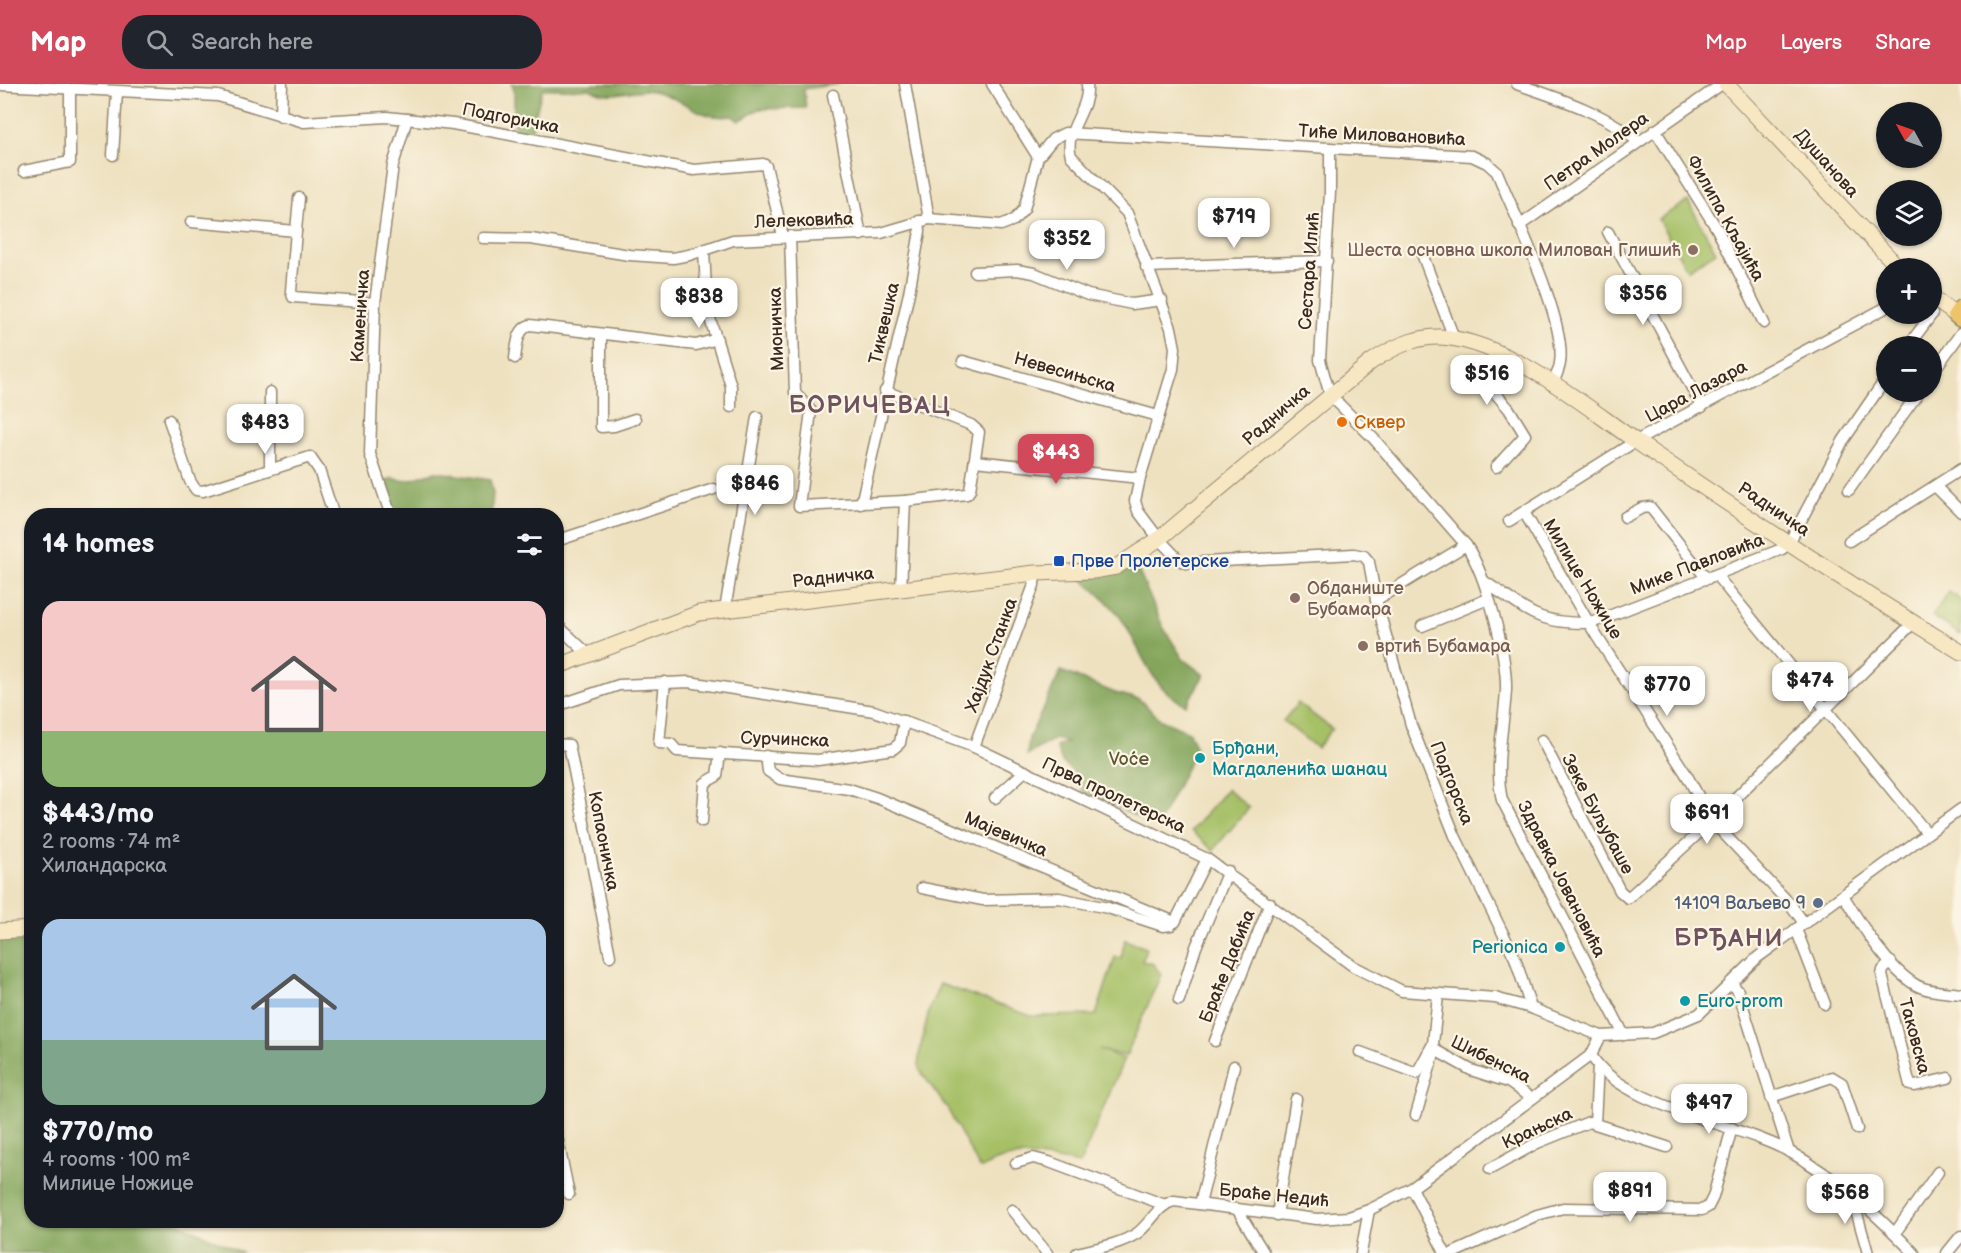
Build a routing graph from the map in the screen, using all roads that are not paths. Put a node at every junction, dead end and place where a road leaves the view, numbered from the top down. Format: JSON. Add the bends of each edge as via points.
{"nodes":[{"id":1,"x":282,"y":84,"type":"edge"},
{"id":2,"x":905,"y":84,"type":"edge"},
{"id":3,"x":992,"y":84,"type":"edge"},
{"id":4,"x":1086,"y":84,"type":"edge"},
{"id":5,"x":1517,"y":84,"type":"edge"},
{"id":6,"x":1724,"y":84,"type":"edge"},
{"id":7,"x":0,"y":85,"type":"edge"},
{"id":8,"x":70,"y":89,"type":"junction"},
{"id":9,"x":117,"y":92,"type":"junction"},
{"id":10,"x":832,"y":95,"type":"dead end"},
{"id":11,"x":281,"y":116,"type":"junction"},
{"id":12,"x":408,"y":118,"type":"junction"},
{"id":13,"x":1655,"y":130,"type":"junction"},
{"id":14,"x":1071,"y":133,"type":"junction"},
{"id":15,"x":1638,"y":142,"type":"junction"},
{"id":16,"x":1330,"y":148,"type":"junction"},
{"id":17,"x":113,"y":155,"type":"dead end"},
{"id":18,"x":1038,"y":157,"type":"junction"},
{"id":19,"x":766,"y":166,"type":"joint"},
{"id":20,"x":24,"y":171,"type":"dead end"},
{"id":21,"x":299,"y":198,"type":"dead end"},
{"id":22,"x":924,"y":220,"type":"junction"},
{"id":23,"x":191,"y":222,"type":"dead end"},
{"id":24,"x":1519,"y":226,"type":"junction"},
{"id":25,"x":296,"y":231,"type":"junction"},
{"id":26,"x":1608,"y":232,"type":"dead end"},
{"id":27,"x":861,"y":235,"type":"junction"},
{"id":28,"x":786,"y":236,"type":"junction"},
{"id":29,"x":483,"y":238,"type":"dead end"},
{"id":30,"x":704,"y":250,"type":"junction"},
{"id":31,"x":1422,"y":254,"type":"dead end"},
{"id":32,"x":1889,"y":258,"type":"edge"},
{"id":33,"x":1327,"y":261,"type":"junction"},
{"id":34,"x":1146,"y":267,"type":"junction"},
{"id":35,"x":975,"y":272,"type":"dead end"},
{"id":36,"x":1162,"y":300,"type":"junction"},
{"id":37,"x":375,"y":303,"type":"junction"},
{"id":38,"x":1942,"y":309,"type":"edge"},
{"id":39,"x":1876,"y":313,"type":"edge"},
{"id":40,"x":1959,"y":314,"type":"edge"},
{"id":41,"x":1764,"y":323,"type":"dead end"},
{"id":42,"x":1961,"y":333,"type":"edge"},
{"id":43,"x":601,"y":334,"type":"junction"},
{"id":44,"x":1454,"y":338,"type":"junction"},
{"id":45,"x":717,"y":339,"type":"junction"},
{"id":46,"x":515,"y":358,"type":"dead end"},
{"id":47,"x":1942,"y":359,"type":"edge"},
{"id":48,"x":1510,"y":360,"type":"junction"},
{"id":49,"x":963,"y":361,"type":"dead end"},
{"id":50,"x":1552,"y":385,"type":"junction"},
{"id":51,"x":885,"y":391,"type":"junction"},
{"id":52,"x":270,"y":392,"type":"dead end"},
{"id":53,"x":1876,"y":393,"type":"edge"},
{"id":54,"x":1330,"y":395,"type":"junction"},
{"id":55,"x":1912,"y":402,"type":"edge"},
{"id":56,"x":731,"y":407,"type":"dead end"},
{"id":57,"x":1702,"y":407,"type":"junction"},
{"id":58,"x":1158,"y":416,"type":"junction"},
{"id":59,"x":757,"y":417,"type":"dead end"},
{"id":60,"x":635,"y":419,"type":"dead end"},
{"id":61,"x":169,"y":420,"type":"dead end"},
{"id":62,"x":1636,"y":441,"type":"junction"},
{"id":63,"x":975,"y":461,"type":"junction"},
{"id":64,"x":1496,"y":467,"type":"dead end"},
{"id":65,"x":270,"y":469,"type":"junction"},
{"id":66,"x":1961,"y":469,"type":"edge"},
{"id":67,"x":1140,"y":478,"type":"junction"},
{"id":68,"x":1936,"y":487,"type":"junction"},
{"id":69,"x":714,"y":489,"type":"dead end"},
{"id":70,"x":1848,"y":490,"type":"dead end"},
{"id":71,"x":905,"y":501,"type":"junction"},
{"id":72,"x":861,"y":504,"type":"junction"},
{"id":73,"x":331,"y":508,"type":"edge"},
{"id":74,"x":388,"y":508,"type":"edge"},
{"id":75,"x":1524,"y":512,"type":"junction"},
{"id":76,"x":1961,"y":512,"type":"edge"},
{"id":77,"x":1625,"y":517,"type":"dead end"},
{"id":78,"x":1509,"y":521,"type":"dead end"},
{"id":79,"x":564,"y":538,"type":"edge"},
{"id":80,"x":1159,"y":539,"type":"junction"},
{"id":81,"x":1849,"y":541,"type":"dead end"},
{"id":82,"x":1789,"y":543,"type":"junction"},
{"id":83,"x":1466,"y":545,"type":"junction"},
{"id":84,"x":1035,"y":573,"type":"junction"},
{"id":85,"x":1711,"y":577,"type":"junction"},
{"id":86,"x":1485,"y":582,"type":"junction"},
{"id":87,"x":901,"y":590,"type":"junction"},
{"id":88,"x":1488,"y":599,"type":"junction"},
{"id":89,"x":1376,"y":600,"type":"junction"},
{"id":90,"x":725,"y":610,"type":"junction"},
{"id":91,"x":1591,"y":623,"type":"junction"},
{"id":92,"x":1913,"y":623,"type":"junction"},
{"id":93,"x":1422,"y":626,"type":"dead end"},
{"id":94,"x":564,"y":632,"type":"edge"},
{"id":95,"x":1961,"y":652,"type":"edge"},
{"id":96,"x":590,"y":656,"type":"junction"},
{"id":97,"x":564,"y":664,"type":"edge"},
{"id":98,"x":665,"y":682,"type":"junction"},
{"id":99,"x":564,"y":703,"type":"edge"},
{"id":100,"x":1826,"y":710,"type":"junction"},
{"id":101,"x":904,"y":721,"type":"junction"},
{"id":102,"x":1542,"y":740,"type":"dead end"},
{"id":103,"x":564,"y":745,"type":"edge"},
{"id":104,"x":974,"y":747,"type":"junction"},
{"id":105,"x":720,"y":753,"type":"junction"},
{"id":106,"x":766,"y":756,"type":"junction"},
{"id":107,"x":1025,"y":771,"type":"junction"},
{"id":108,"x":995,"y":798,"type":"dead end"},
{"id":109,"x":1961,"y":809,"type":"edge"},
{"id":110,"x":702,"y":821,"type":"dead end"},
{"id":111,"x":1712,"y":821,"type":"junction"},
{"id":112,"x":1927,"y":833,"type":"junction"},
{"id":113,"x":1207,"y":858,"type":"junction"},
{"id":114,"x":1228,"y":871,"type":"junction"},
{"id":115,"x":1079,"y":882,"type":"junction"},
{"id":116,"x":922,"y":888,"type":"dead end"},
{"id":117,"x":1843,"y":896,"type":"junction"},
{"id":118,"x":1088,"y":903,"type":"junction"},
{"id":119,"x":1270,"y":903,"type":"junction"},
{"id":120,"x":1175,"y":922,"type":"junction"},
{"id":121,"x":1800,"y":926,"type":"junction"},
{"id":122,"x":24,"y":930,"type":"edge"},
{"id":123,"x":0,"y":931,"type":"edge"},
{"id":124,"x":610,"y":956,"type":"dead end"},
{"id":125,"x":1892,"y":962,"type":"junction"},
{"id":126,"x":1731,"y":982,"type":"junction"},
{"id":127,"x":1961,"y":994,"type":"edge"},
{"id":128,"x":1438,"y":995,"type":"junction"},
{"id":129,"x":1179,"y":1000,"type":"dead end"},
{"id":130,"x":1825,"y":1004,"type":"dead end"},
{"id":131,"x":1531,"y":1008,"type":"junction"},
{"id":132,"x":1624,"y":1035,"type":"junction"},
{"id":133,"x":1601,"y":1036,"type":"junction"},
{"id":134,"x":1215,"y":1041,"type":"dead end"},
{"id":135,"x":1434,"y":1047,"type":"junction"},
{"id":136,"x":1360,"y":1052,"type":"dead end"},
{"id":137,"x":1592,"y":1055,"type":"junction"},
{"id":138,"x":1598,"y":1065,"type":"junction"},
{"id":139,"x":1234,"y":1066,"type":"dead end"},
{"id":140,"x":1948,"y":1078,"type":"dead end"},
{"id":141,"x":1771,"y":1097,"type":"junction"},
{"id":142,"x":1531,"y":1098,"type":"junction"},
{"id":143,"x":1296,"y":1099,"type":"dead end"},
{"id":144,"x":1416,"y":1115,"type":"dead end"},
{"id":145,"x":1595,"y":1122,"type":"junction"},
{"id":146,"x":1732,"y":1128,"type":"junction"},
{"id":147,"x":1857,"y":1129,"type":"dead end"},
{"id":148,"x":1667,"y":1147,"type":"dead end"},
{"id":149,"x":1789,"y":1152,"type":"junction"},
{"id":150,"x":1016,"y":1163,"type":"dead end"},
{"id":151,"x":1490,"y":1168,"type":"dead end"},
{"id":152,"x":564,"y":1170,"type":"edge"},
{"id":153,"x":1938,"y":1172,"type":"dead end"},
{"id":154,"x":1412,"y":1188,"type":"junction"},
{"id":155,"x":1851,"y":1193,"type":"junction"},
{"id":156,"x":569,"y":1194,"type":"dead end"},
{"id":157,"x":1165,"y":1204,"type":"junction"},
{"id":158,"x":1200,"y":1204,"type":"junction"},
{"id":159,"x":1237,"y":1209,"type":"junction"},
{"id":160,"x":1012,"y":1210,"type":"dead end"},
{"id":161,"x":1369,"y":1210,"type":"junction"},
{"id":162,"x":1277,"y":1215,"type":"junction"},
{"id":163,"x":1895,"y":1233,"type":"junction"},
{"id":164,"x":1961,"y":1236,"type":"edge"},
{"id":165,"x":1047,"y":1253,"type":"edge"},
{"id":166,"x":1077,"y":1253,"type":"edge"},
{"id":167,"x":1264,"y":1253,"type":"edge"},
{"id":168,"x":1360,"y":1253,"type":"edge"},
{"id":169,"x":1445,"y":1253,"type":"edge"},
{"id":170,"x":1454,"y":1253,"type":"edge"},
{"id":171,"x":1868,"y":1253,"type":"edge"},
{"id":172,"x":1914,"y":1253,"type":"edge"},
{"id":173,"x":1947,"y":1253,"type":"edge"}],
"edges":[{"from":1,"to":11,"type":"street"},
{"from":2,"to":22,"type":"street","name":"Тиквешка"},
{"from":3,"to":18,"type":"street"},
{"from":4,"to":14,"type":"street","via":[[1086,98]]},
{"from":5,"to":15,"type":"street","via":[[1608,121]]},
{"from":6,"to":13,"type":"street","name":"Петра Молера"},
{"from":6,"to":32,"type":"street","name":"Душанова"},
{"from":7,"to":8,"type":"street","name":"Подгоричка"},
{"from":8,"to":9,"type":"street","name":"Подгоричка"},
{"from":8,"to":20,"type":"street","via":[[70,162]]},
{"from":9,"to":11,"type":"street","name":"Подгоричка","via":[[218,96]]},
{"from":9,"to":17,"type":"street"},
{"from":10,"to":27,"type":"street"},
{"from":11,"to":12,"type":"street","name":"Подгоричка","via":[[304,122]]},
{"from":12,"to":19,"type":"street","name":"Подгоричка","via":[[694,170],[758,163]]},
{"from":12,"to":37,"type":"street","name":"Каменичка","via":[[393,165]]},
{"from":13,"to":15,"type":"street","name":"Петра Молера"},
{"from":13,"to":41,"type":"street","name":"Филипа Кљајића","via":[[1717,229]]},
{"from":14,"to":16,"type":"street","name":"Тиће Миловановића"},
{"from":14,"to":18,"type":"street","via":[[1053,139]]},
{"from":14,"to":34,"type":"street","via":[[1071,156],[1127,213]]},
{"from":15,"to":24,"type":"street","name":"Петра Молера"},
{"from":16,"to":24,"type":"street","name":"Тиће Миловановића","via":[[1478,158],[1497,172]]},
{"from":16,"to":33,"type":"street","name":"Сестара Илић"},
{"from":18,"to":22,"type":"street","name":"Лелековића","via":[[1024,209],[1010,223]]},
{"from":19,"to":28,"type":"street","name":"Мионичка"},
{"from":21,"to":25,"type":"street"},
{"from":22,"to":27,"type":"street","name":"Лелековића","via":[[890,232]]},
{"from":22,"to":51,"type":"street","name":"Тиквешка"},
{"from":23,"to":25,"type":"street"},
{"from":24,"to":50,"type":"street","name":"Тиће Миловановића","via":[[1559,332],[1560,364]]},
{"from":25,"to":37,"type":"street","via":[[291,291],[294,297]]},
{"from":26,"to":57,"type":"street"},
{"from":27,"to":28,"type":"street","name":"Лелековића"},
{"from":28,"to":30,"type":"street","name":"Лелековића","via":[[733,240]]},
{"from":28,"to":72,"type":"street","name":"Мионичка","via":[[795,393],[811,411],[799,506]]},
{"from":29,"to":30,"type":"street","name":"Лелековића","via":[[545,241],[651,257],[681,257]]},
{"from":30,"to":45,"type":"street","via":[[707,309]]},
{"from":31,"to":44,"type":"street"},
{"from":33,"to":34,"type":"street"},
{"from":33,"to":54,"type":"street","name":"Сестара Илић","via":[[1320,360]]},
{"from":34,"to":36,"type":"street"},
{"from":35,"to":36,"type":"street","via":[[1017,270],[1088,295],[1132,304]]},
{"from":36,"to":58,"type":"street","via":[[1175,348],[1171,378]]},
{"from":37,"to":74,"type":"street","name":"Каменичка","via":[[370,454]]},
{"from":38,"to":40,"type":"street"},
{"from":39,"to":57,"type":"street","name":"Цара Лазара"},
{"from":42,"to":47,"type":"street"},
{"from":43,"to":45,"type":"street","via":[[696,345]]},
{"from":43,"to":46,"type":"street","via":[[526,326],[519,334]]},
{"from":43,"to":60,"type":"street","via":[[601,427]]},
{"from":44,"to":48,"type":"street","name":"Радничка"},
{"from":44,"to":54,"type":"street","name":"Радничка","via":[[1424,338],[1399,346],[1371,362]]},
{"from":45,"to":56,"type":"street","via":[[731,386]]},
{"from":48,"to":50,"type":"street","name":"Радничка"},
{"from":48,"to":64,"type":"street","via":[[1489,386],[1525,435]]},
{"from":49,"to":58,"type":"street","name":"Невесињска"},
{"from":50,"to":62,"type":"street","name":"Радничка"},
{"from":51,"to":63,"type":"street","via":[[976,427],[979,432]]},
{"from":51,"to":72,"type":"street","name":"Тиквешка"},
{"from":52,"to":65,"type":"street"},
{"from":53,"to":82,"type":"street","via":[[1843,441]]},
{"from":54,"to":80,"type":"street","name":"Радничка"},
{"from":54,"to":83,"type":"street","name":"Здравка Јовановића","via":[[1374,439]]},
{"from":55,"to":70,"type":"street"},
{"from":57,"to":62,"type":"street","name":"Цара Лазара"},
{"from":58,"to":67,"type":"street"},
{"from":59,"to":90,"type":"street"},
{"from":61,"to":65,"type":"street","via":[[196,490]]},
{"from":62,"to":75,"type":"street","name":"Цара Лазара"},
{"from":62,"to":82,"type":"street","name":"Радничка"},
{"from":63,"to":67,"type":"street"},
{"from":63,"to":71,"type":"street","name":"Мионичка","via":[[967,494]]},
{"from":65,"to":73,"type":"street","via":[[310,457],[319,470]]},
{"from":66,"to":68,"type":"street"},
{"from":67,"to":80,"type":"street","via":[[1136,506]]},
{"from":68,"to":76,"type":"street"},
{"from":68,"to":81,"type":"street"},
{"from":69,"to":79,"type":"street"},
{"from":71,"to":72,"type":"street","name":"Мионичка"},
{"from":71,"to":87,"type":"street"},
{"from":75,"to":78,"type":"street","name":"Цара Лазара"},
{"from":75,"to":91,"type":"street","name":"Милице Ножице"},
{"from":77,"to":85,"type":"street","via":[[1650,507]]},
{"from":80,"to":84,"type":"street","name":"Радничка","via":[[1108,569]]},
{"from":80,"to":89,"type":"street","name":"Подгорска","via":[[1186,563],[1364,556],[1369,562]]},
{"from":82,"to":85,"type":"street","name":"Мике Павловића"},
{"from":82,"to":92,"type":"street","name":"Радничка"},
{"from":83,"to":86,"type":"street","name":"Здравка Јовановића"},
{"from":83,"to":89,"type":"street"},
{"from":84,"to":87,"type":"street","name":"Радничка"},
{"from":84,"to":104,"type":"street","name":"Хајдук Станка","via":[[1034,585]]},
{"from":85,"to":91,"type":"street","name":"Мике Павловића"},
{"from":85,"to":100,"type":"street"},
{"from":86,"to":88,"type":"street","name":"Здравка Јовановића"},
{"from":86,"to":91,"type":"street","name":"Мике Павловића","via":[[1533,616],[1564,623]]},
{"from":87,"to":90,"type":"street","name":"Радничка"},
{"from":88,"to":93,"type":"street"},
{"from":88,"to":132,"type":"street","name":"Здравка Јовановића","via":[[1506,688],[1498,774],[1502,800]]},
{"from":89,"to":131,"type":"street","name":"Подгорска","via":[[1402,697],[1422,753],[1455,836],[1515,958]]},
{"from":90,"to":96,"type":"street","name":"Радничка","via":[[680,618]]},
{"from":91,"to":111,"type":"street","name":"Милице Ножице"},
{"from":92,"to":95,"type":"street","name":"Радничка"},
{"from":92,"to":100,"type":"street","name":"Зеке Буљубаше"},
{"from":94,"to":96,"type":"street"},
{"from":96,"to":97,"type":"street","name":"Радничка"},
{"from":98,"to":99,"type":"street","name":"Прва пролетерска","via":[[620,685]]},
{"from":98,"to":101,"type":"street","name":"Прва пролетерска","via":[[846,705]]},
{"from":98,"to":105,"type":"street","via":[[659,743],[670,744],[677,751]]},
{"from":100,"to":111,"type":"street","name":"Зеке Буљубаше"},
{"from":100,"to":112,"type":"street"},
{"from":101,"to":104,"type":"street","name":"Прва пролетерска"},
{"from":101,"to":106,"type":"street","name":"Сурчинска","via":[[900,743],[893,749],[818,760]]},
{"from":102,"to":111,"type":"street","name":"Зеке Буљубаше","via":[[1625,898]]},
{"from":103,"to":124,"type":"street","name":"Копаоничка","via":[[569,745]]},
{"from":104,"to":107,"type":"street","name":"Прва пролетерска"},
{"from":105,"to":106,"type":"street","name":"Сурчинска"},
{"from":105,"to":110,"type":"street","name":"Сурчинска","via":[[716,778],[705,783]]},
{"from":106,"to":115,"type":"street","name":"Мајевичка","via":[[768,771],[775,777],[849,789],[877,798]]},
{"from":107,"to":108,"type":"street"},
{"from":107,"to":113,"type":"street","name":"Прва пролетерска"},
{"from":109,"to":112,"type":"street","name":"Прва пролетерска"},
{"from":111,"to":121,"type":"street","name":"Милице Ножице","via":[[1790,904]]},
{"from":112,"to":117,"type":"street","name":"Прва пролетерска"},
{"from":113,"to":114,"type":"street","name":"Прва пролетерска"},
{"from":113,"to":120,"type":"street"},
{"from":114,"to":119,"type":"street","name":"Прва пролетерска"},
{"from":114,"to":129,"type":"street"},
{"from":115,"to":118,"type":"street","via":[[1079,893]]},
{"from":115,"to":120,"type":"street","name":"Мајевичка"},
{"from":116,"to":118,"type":"street","via":[[971,899],[1039,897]]},
{"from":117,"to":121,"type":"street","name":"Прва пролетерска"},
{"from":117,"to":125,"type":"street"},
{"from":118,"to":120,"type":"street","via":[[1163,926]]},
{"from":119,"to":128,"type":"street","name":"Прва пролетерска","via":[[1353,966],[1402,991]]},
{"from":119,"to":134,"type":"street","name":"Браће Дабића"},
{"from":121,"to":126,"type":"street","name":"Прва пролетерска"},
{"from":121,"to":130,"type":"street","name":"Милице Ножице"},
{"from":122,"to":123,"type":"street"},
{"from":125,"to":127,"type":"street","via":[[1918,986]]},
{"from":125,"to":140,"type":"street","name":"Таковска","via":[[1882,970],[1882,975],[1910,1085]]},
{"from":126,"to":132,"type":"street","name":"Прва пролетерска","via":[[1691,1019],[1653,1033]]},
{"from":126,"to":141,"type":"street","via":[[1738,991]]},
{"from":128,"to":131,"type":"street","name":"Прва пролетерска","via":[[1495,998]]},
{"from":128,"to":135,"type":"street","name":"Шибенска"},
{"from":131,"to":133,"type":"street","name":"Прва пролетерска"},
{"from":132,"to":133,"type":"street","name":"Прва пролетерска"},
{"from":133,"to":137,"type":"street","name":"Браће Недић"},
{"from":135,"to":136,"type":"street","via":[[1417,1073]]},
{"from":135,"to":142,"type":"street","name":"Шибенска","via":[[1471,1070],[1508,1082]]},
{"from":135,"to":144,"type":"street","name":"Шибенска"},
{"from":137,"to":138,"type":"street"},
{"from":137,"to":142,"type":"street","name":"Браће Недић"},
{"from":138,"to":145,"type":"street"},
{"from":138,"to":146,"type":"street","via":[[1646,1097]]},
{"from":139,"to":158,"type":"street"},
{"from":141,"to":147,"type":"street","via":[[1837,1078]]},
{"from":141,"to":149,"type":"street"},
{"from":142,"to":154,"type":"street","name":"Браће Недић"},
{"from":143,"to":162,"type":"street"},
{"from":145,"to":148,"type":"street","name":"Крањска"},
{"from":145,"to":151,"type":"street","name":"Крањска","via":[[1537,1143]]},
{"from":146,"to":149,"type":"street"},
{"from":146,"to":170,"type":"street","via":[[1713,1197],[1702,1210],[1563,1208],[1537,1215]]},
{"from":149,"to":155,"type":"street"},
{"from":150,"to":157,"type":"street","via":[[1033,1158],[1049,1162]]},
{"from":152,"to":156,"type":"street"},
{"from":153,"to":163,"type":"street"},
{"from":154,"to":161,"type":"street","name":"Браће Недић"},
{"from":154,"to":169,"type":"street"},
{"from":155,"to":163,"type":"street"},
{"from":155,"to":171,"type":"street"},
{"from":157,"to":158,"type":"street","name":"Браће Недић"},
{"from":157,"to":166,"type":"street","via":[[1137,1233],[1111,1245]]},
{"from":158,"to":159,"type":"street","name":"Браће Недић"},
{"from":159,"to":162,"type":"street","name":"Браће Недић"},
{"from":159,"to":167,"type":"street"},
{"from":160,"to":165,"type":"street"},
{"from":161,"to":162,"type":"street","name":"Браће Недић","via":[[1327,1219]]},
{"from":161,"to":168,"type":"street"},
{"from":163,"to":172,"type":"street"},
{"from":164,"to":173,"type":"street"}]}
